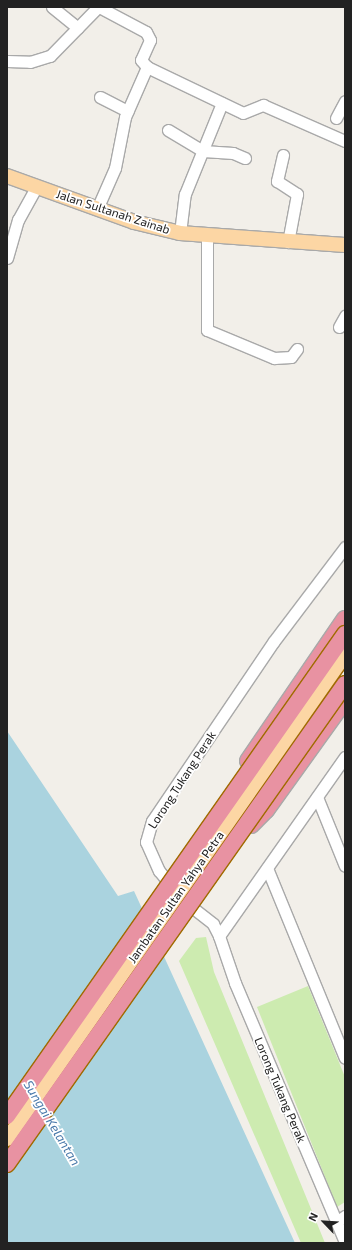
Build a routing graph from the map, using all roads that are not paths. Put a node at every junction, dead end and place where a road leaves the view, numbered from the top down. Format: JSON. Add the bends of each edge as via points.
{"nodes":[{"id":1,"x":52,"y":7,"type":"edge"},
{"id":2,"x":99,"y":7,"type":"edge"},
{"id":3,"x":78,"y":28,"type":"junction"},
{"id":4,"x":7,"y":60,"type":"edge"},
{"id":5,"x":147,"y":68,"type":"junction"},
{"id":6,"x":100,"y":98,"type":"dead end"},
{"id":7,"x":345,"y":101,"type":"edge"},
{"id":8,"x":222,"y":103,"type":"junction"},
{"id":9,"x":128,"y":111,"type":"junction"},
{"id":10,"x":336,"y":118,"type":"dead end"},
{"id":11,"x":168,"y":130,"type":"dead end"},
{"id":12,"x":345,"y":141,"type":"edge"},
{"id":13,"x":203,"y":151,"type":"junction"},
{"id":14,"x":283,"y":155,"type":"dead end"},
{"id":15,"x":245,"y":158,"type":"dead end"},
{"id":16,"x":7,"y":176,"type":"edge"},
{"id":17,"x":36,"y":187,"type":"junction"},
{"id":18,"x":97,"y":209,"type":"junction"},
{"id":19,"x":180,"y":233,"type":"junction"},
{"id":20,"x":207,"y":237,"type":"junction"},
{"id":21,"x":288,"y":242,"type":"junction"},
{"id":22,"x":343,"y":246,"type":"edge"},
{"id":23,"x":7,"y":258,"type":"edge"},
{"id":24,"x":345,"y":316,"type":"edge"},
{"id":25,"x":339,"y":327,"type":"dead end"},
{"id":26,"x":297,"y":349,"type":"dead end"},
{"id":27,"x":345,"y":547,"type":"edge"},
{"id":28,"x":345,"y":619,"type":"edge"},
{"id":29,"x":345,"y":634,"type":"edge"},
{"id":30,"x":345,"y":655,"type":"edge"},
{"id":31,"x":345,"y":684,"type":"edge"},
{"id":32,"x":345,"y":700,"type":"edge"},
{"id":33,"x":345,"y":757,"type":"edge"},
{"id":34,"x":317,"y":797,"type":"junction"},
{"id":35,"x":210,"y":826,"type":"junction"},
{"id":36,"x":234,"y":842,"type":"junction"},
{"id":37,"x":345,"y":866,"type":"edge"},
{"id":38,"x":267,"y":868,"type":"junction"},
{"id":39,"x":219,"y":936,"type":"junction"},
{"id":40,"x":345,"y":1058,"type":"edge"},
{"id":41,"x":7,"y":1116,"type":"edge"},
{"id":42,"x":7,"y":1139,"type":"edge"},
{"id":43,"x":7,"y":1164,"type":"edge"},
{"id":44,"x":341,"y":1223,"type":"edge"},
{"id":45,"x":345,"y":1242,"type":"edge"}],
"edges":[{"from":1,"to":3,"type":"street"},
{"from":2,"to":3,"type":"street"},
{"from":2,"to":5,"type":"street","via":[[146,32],[150,40],[141,60]]},
{"from":3,"to":4,"type":"street","via":[[59,48],[40,60]]},
{"from":5,"to":8,"type":"street"},
{"from":5,"to":9,"type":"street"},
{"from":6,"to":9,"type":"street"},
{"from":7,"to":10,"type":"street"},
{"from":8,"to":12,"type":"street","via":[[246,113],[263,105]]},
{"from":8,"to":13,"type":"street"},
{"from":9,"to":18,"type":"street","via":[[115,168]]},
{"from":11,"to":13,"type":"street"},
{"from":13,"to":15,"type":"street","via":[[234,153]]},
{"from":13,"to":19,"type":"street","via":[[185,194]]},
{"from":14,"to":21,"type":"street","via":[[277,181],[297,194]]},
{"from":16,"to":17,"type":"main road","name":"Jalan Sultanah Zainab"},
{"from":17,"to":18,"type":"main road","name":"Jalan Sultanah Zainab"},
{"from":17,"to":23,"type":"street","via":[[18,220]]},
{"from":18,"to":19,"type":"main road","name":"Jalan Sultanah Zainab"},
{"from":19,"to":20,"type":"main road","name":"Jalan Sultanah Zainab"},
{"from":20,"to":21,"type":"main road","name":"Jalan Sultanah Zainab"},
{"from":20,"to":26,"type":"street","via":[[207,330],[272,357],[290,357]]},
{"from":21,"to":22,"type":"main road","name":"Jalan Sultanah Zainab"},
{"from":24,"to":25,"type":"street"},
{"from":27,"to":39,"type":"street","name":"Lorong Tukang Perak","via":[[274,641],[147,832],[146,842],[159,871],[192,910],[213,924]]},
{"from":28,"to":35,"type":"highway","bridge":true,"via":[[266,731]]},
{"from":29,"to":35,"type":"highway","name":"Jambatan Sultan Yahya Petra","bridge":true},
{"from":30,"to":42,"type":"main road","name":"Jambatan Sultan Yahya Petra","bridge":true},
{"from":31,"to":36,"type":"highway","name":"Jambatan Sultan Yahya Petra","bridge":true},
{"from":32,"to":36,"type":"highway","bridge":true,"via":[[266,810]]},
{"from":33,"to":34,"type":"street"},
{"from":34,"to":37,"type":"street"},
{"from":34,"to":38,"type":"street"},
{"from":35,"to":41,"type":"highway","name":"Jambatan Sultan Yahya Petra","bridge":true},
{"from":36,"to":43,"type":"highway","name":"Jambatan Sultan Yahya Petra","bridge":true},
{"from":38,"to":39,"type":"street"},
{"from":38,"to":40,"type":"street"},
{"from":39,"to":44,"type":"street","name":"Lorong Tukang Perak","via":[[235,983]]},
{"from":44,"to":45,"type":"street","name":"Lorong Tukang Perak"}]}
